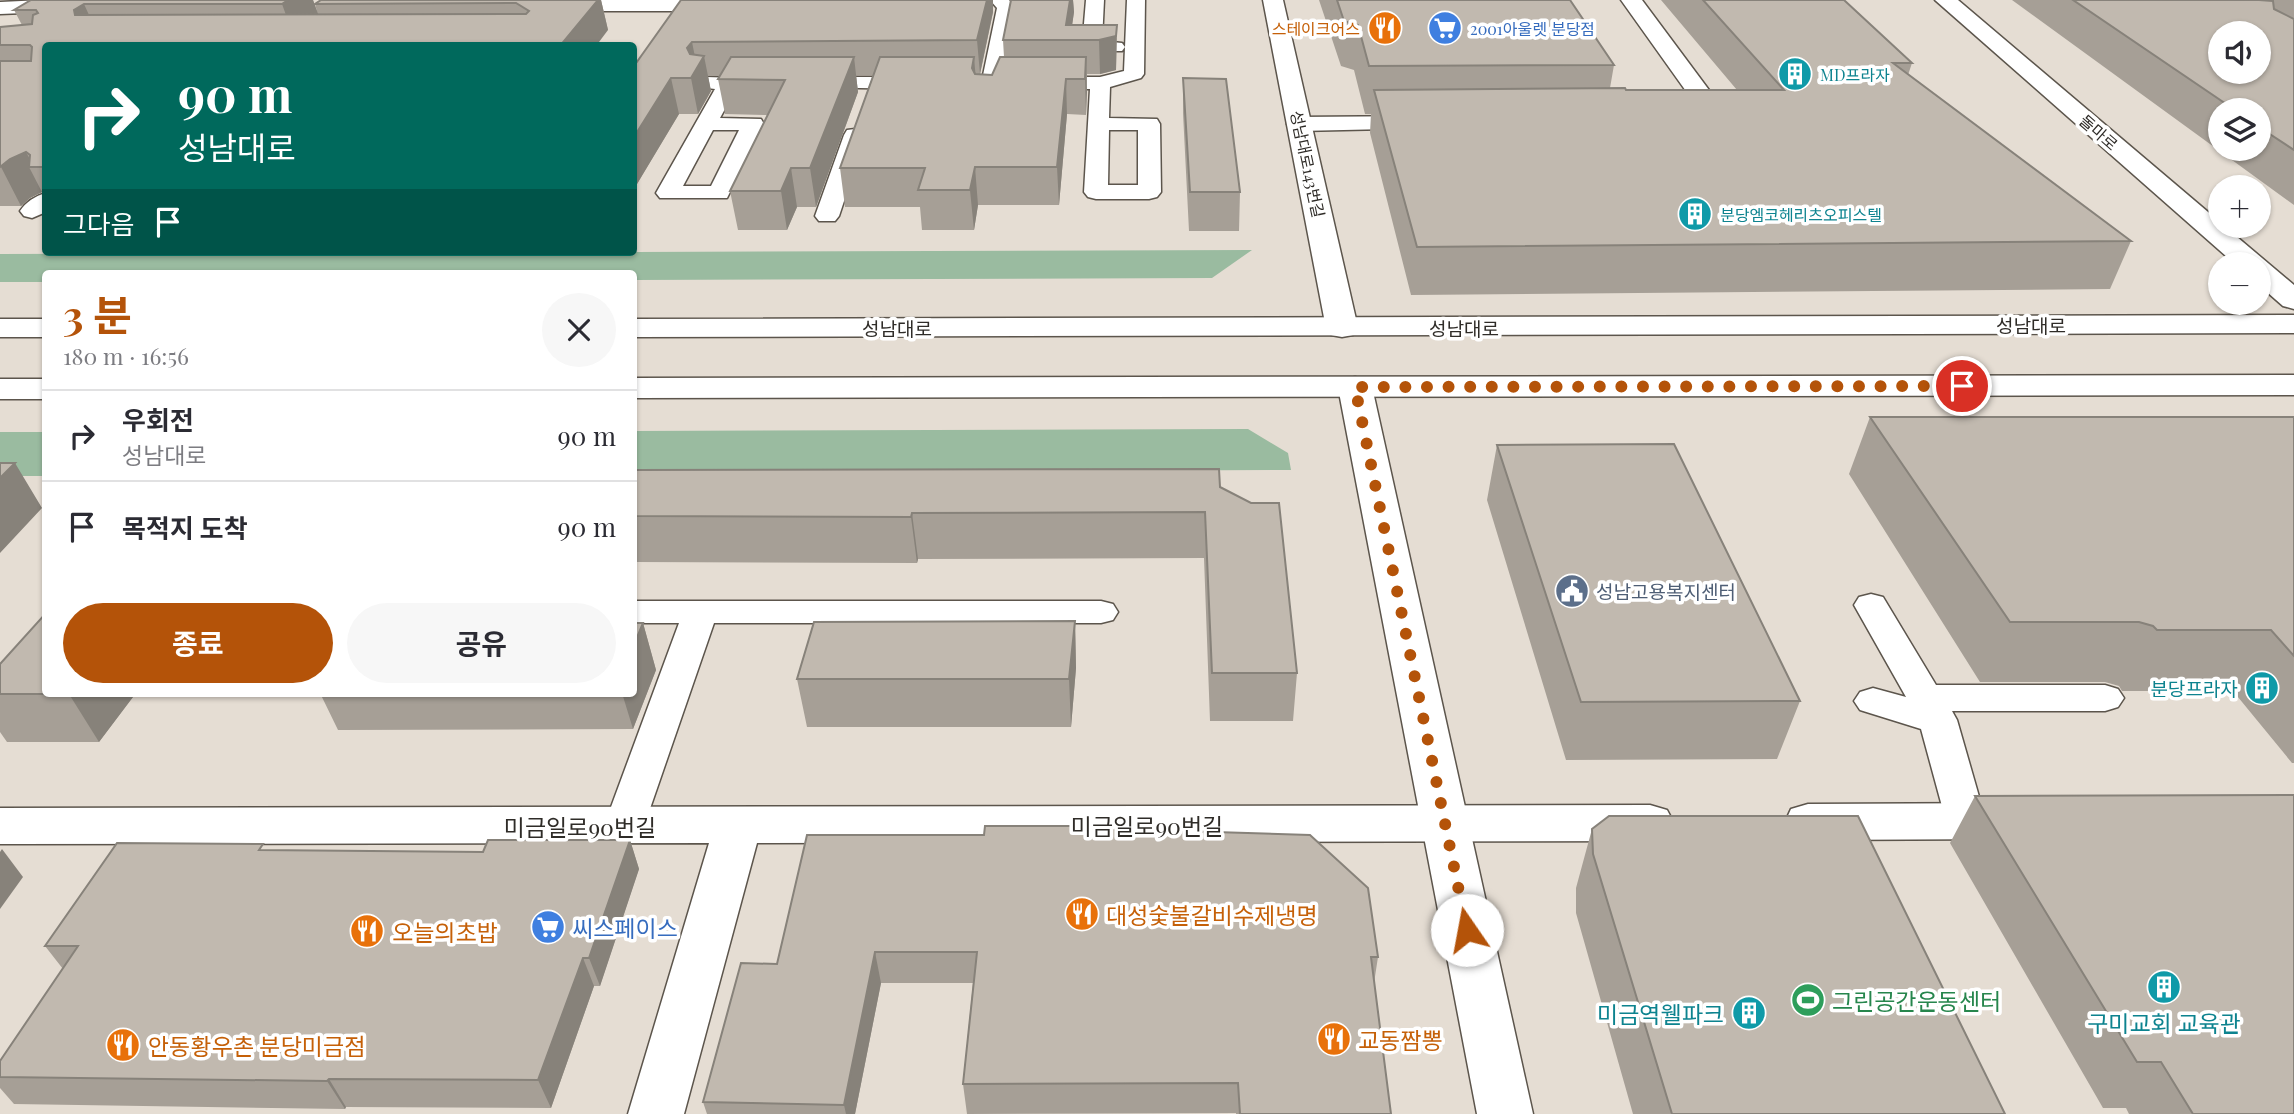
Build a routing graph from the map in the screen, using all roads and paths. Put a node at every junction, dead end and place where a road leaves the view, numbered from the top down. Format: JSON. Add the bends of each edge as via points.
{"nodes":[{"id":1,"x":835,"y":0,"type":"edge"},
{"id":2,"x":999,"y":0,"type":"edge"},
{"id":3,"x":1095,"y":0,"type":"edge"},
{"id":4,"x":1136,"y":0,"type":"edge"},
{"id":5,"x":1273,"y":0,"type":"edge"},
{"id":6,"x":1631,"y":0,"type":"edge"},
{"id":7,"x":1945,"y":0,"type":"edge"},
{"id":8,"x":95,"y":5,"type":"edge"},
{"id":9,"x":523,"y":5,"type":"edge"},
{"id":10,"x":0,"y":8,"type":"edge"},
{"id":11,"x":1135,"y":47,"type":"junction"},
{"id":12,"x":706,"y":83,"type":"edge"},
{"id":13,"x":729,"y":83,"type":"junction"},
{"id":14,"x":874,"y":83,"type":"junction"},
{"id":15,"x":939,"y":83,"type":"edge"},
{"id":16,"x":965,"y":83,"type":"edge"},
{"id":17,"x":1100,"y":83,"type":"junction"},
{"id":18,"x":989,"y":94,"type":"junction"},
{"id":19,"x":1679,"y":121,"type":"edge"},
{"id":20,"x":1448,"y":123,"type":"edge"},
{"id":21,"x":706,"y":124,"type":"dead end"},
{"id":22,"x":1098,"y":124,"type":"dead end"},
{"id":23,"x":1299,"y":124,"type":"junction"},
{"id":24,"x":827,"y":216,"type":"dead end"},
{"id":25,"x":2238,"y":252,"type":"edge"},
{"id":26,"x":2271,"y":280,"type":"edge"},
{"id":27,"x":2294,"y":300,"type":"edge"},
{"id":28,"x":2294,"y":324,"type":"edge"},
{"id":29,"x":0,"y":328,"type":"edge"},
{"id":30,"x":42,"y":328,"type":"edge"},
{"id":31,"x":637,"y":328,"type":"edge"},
{"id":32,"x":1342,"y":328,"type":"junction"},
{"id":33,"x":2294,"y":385,"type":"edge"},
{"id":34,"x":1355,"y":387,"type":"junction"},
{"id":35,"x":637,"y":388,"type":"edge"},
{"id":36,"x":0,"y":389,"type":"edge"},
{"id":37,"x":42,"y":389,"type":"edge"},
{"id":38,"x":1871,"y":605,"type":"dead end"},
{"id":39,"x":637,"y":611,"type":"edge"},
{"id":40,"x":701,"y":612,"type":"junction"},
{"id":41,"x":1101,"y":612,"type":"dead end"},
{"id":42,"x":2105,"y":698,"type":"dead end"},
{"id":43,"x":1873,"y":701,"type":"dead end"},
{"id":44,"x":1932,"y":709,"type":"junction"},
{"id":45,"x":1966,"y":821,"type":"junction"},
{"id":46,"x":2062,"y":821,"type":"edge"},
{"id":47,"x":1769,"y":822,"type":"edge"},
{"id":48,"x":1687,"y":823,"type":"edge"},
{"id":49,"x":1446,"y":825,"type":"junction"},
{"id":50,"x":0,"y":826,"type":"edge"},
{"id":51,"x":624,"y":826,"type":"junction"},
{"id":52,"x":737,"y":826,"type":"junction"},
{"id":53,"x":656,"y":1114,"type":"edge"},
{"id":54,"x":1505,"y":1114,"type":"edge"}],
"edges":[{"from":1,"to":9,"type":"street","via":[[746,5]]},
{"from":2,"to":18,"type":"lane","via":[[1006,7]]},
{"from":3,"to":11,"type":"lane","via":[[1092,47]]},
{"from":4,"to":11,"type":"lane"},
{"from":5,"to":23,"type":"street","name":"성남대로143번길"},
{"from":6,"to":19,"type":"street","via":[[1720,121]]},
{"from":7,"to":25,"type":"street","name":"돌마로"},
{"from":8,"to":10,"type":"street"},
{"from":11,"to":17,"type":"lane","via":[[1134,74]]},
{"from":12,"to":13,"type":"lane"},
{"from":13,"to":14,"type":"lane"},
{"from":13,"to":21,"type":"lane"},
{"from":14,"to":15,"type":"lane"},
{"from":14,"to":24,"type":"lane"},
{"from":16,"to":18,"type":"lane"},
{"from":17,"to":18,"type":"lane"},
{"from":17,"to":22,"type":"lane"},
{"from":20,"to":23,"type":"street"},
{"from":23,"to":32,"type":"street","name":"성남대로143번길"},
{"from":26,"to":27,"type":"street"},
{"from":28,"to":32,"type":"street","name":"성남대로"},
{"from":29,"to":30,"type":"street"},
{"from":31,"to":32,"type":"street","name":"성남대로"},
{"from":33,"to":34,"type":"street"},
{"from":34,"to":35,"type":"street"},
{"from":34,"to":49,"type":"street"},
{"from":36,"to":37,"type":"street"},
{"from":38,"to":44,"type":"lane"},
{"from":39,"to":40,"type":"lane"},
{"from":40,"to":41,"type":"lane"},
{"from":40,"to":51,"type":"lane"},
{"from":42,"to":44,"type":"lane"},
{"from":43,"to":44,"type":"lane"},
{"from":44,"to":45,"type":"lane"},
{"from":45,"to":46,"type":"street"},
{"from":45,"to":47,"type":"street"},
{"from":48,"to":49,"type":"street","name":"미금일로90번길"},
{"from":49,"to":52,"type":"street","name":"미금일로90번길"},
{"from":49,"to":54,"type":"street"},
{"from":50,"to":51,"type":"street","name":"미금일로90번길"},
{"from":51,"to":52,"type":"street","name":"미금일로90번길"},
{"from":52,"to":53,"type":"street"}]}
